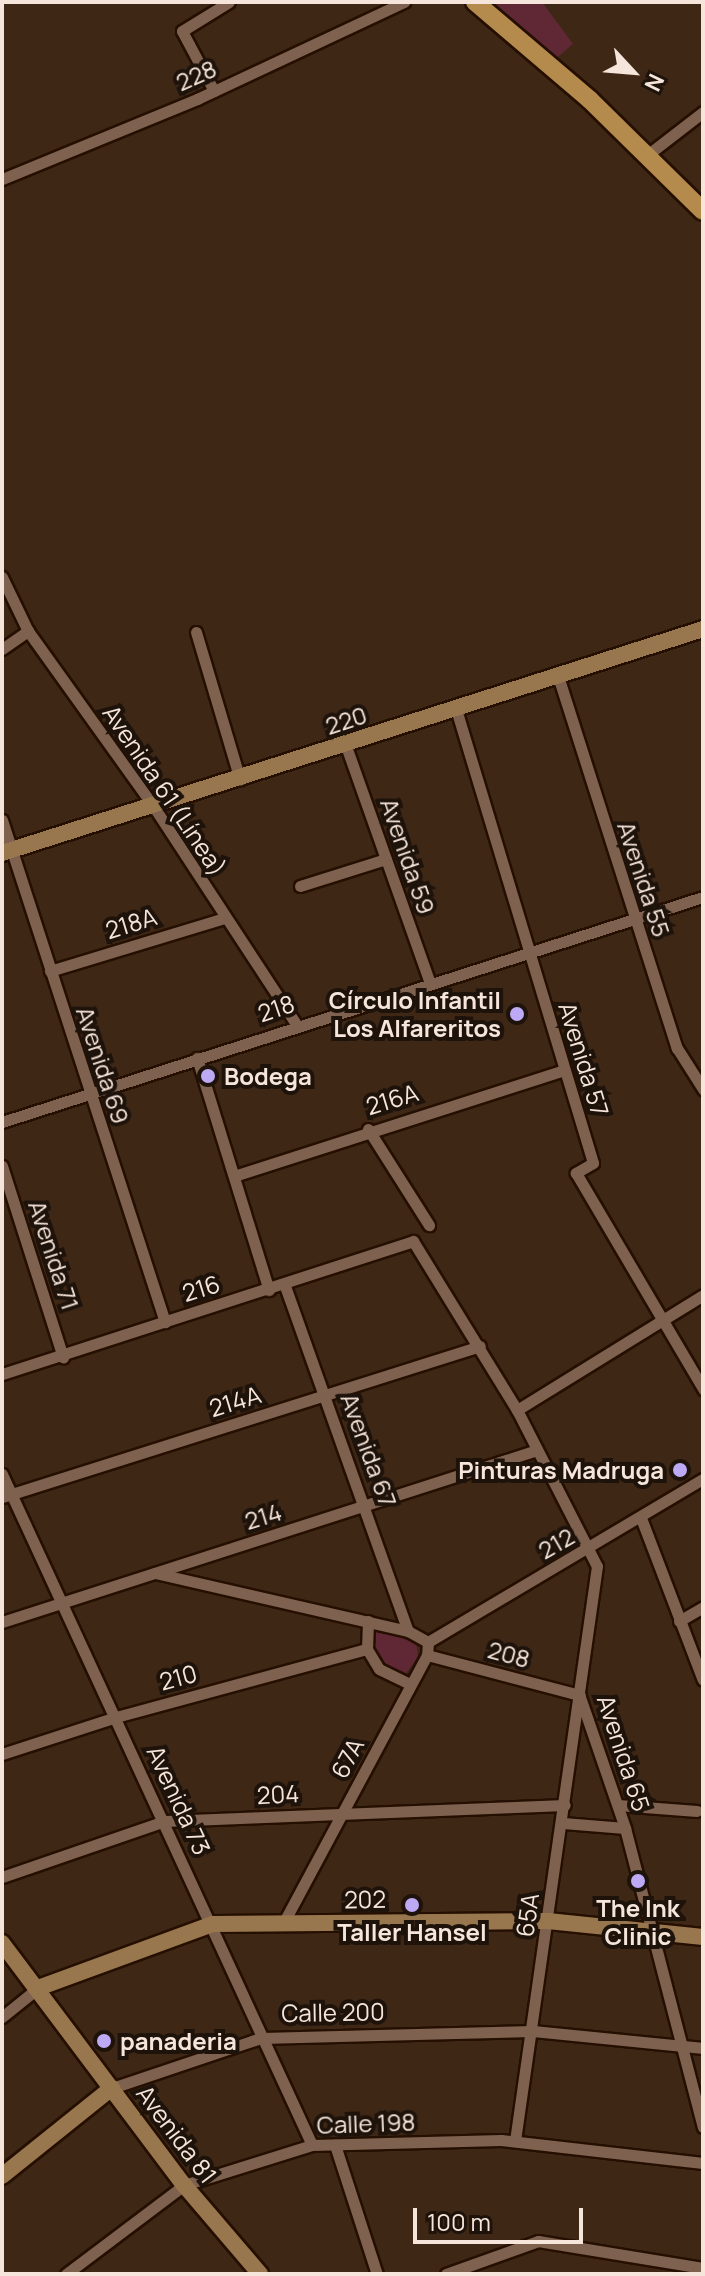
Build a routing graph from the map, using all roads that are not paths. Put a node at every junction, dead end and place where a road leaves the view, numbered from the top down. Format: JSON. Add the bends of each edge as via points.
{"nodes":[{"id":1,"x":229,"y":2,"type":"edge"},
{"id":2,"x":404,"y":2,"type":"edge"},
{"id":3,"x":475,"y":2,"type":"edge"},
{"id":4,"x":214,"y":91,"type":"junction"},
{"id":5,"x":703,"y":112,"type":"edge"},
{"id":6,"x":646,"y":156,"type":"junction"},
{"id":7,"x":2,"y":179,"type":"edge"},
{"id":8,"x":703,"y":211,"type":"edge"},
{"id":9,"x":2,"y":577,"type":"edge"},
{"id":10,"x":703,"y":629,"type":"edge"},
{"id":11,"x":28,"y":631,"type":"junction"},
{"id":12,"x":196,"y":632,"type":"dead end"},
{"id":13,"x":2,"y":649,"type":"edge"},
{"id":14,"x":558,"y":676,"type":"junction"},
{"id":15,"x":456,"y":709,"type":"junction"},
{"id":16,"x":346,"y":746,"type":"junction"},
{"id":17,"x":240,"y":780,"type":"junction"},
{"id":18,"x":154,"y":807,"type":"junction"},
{"id":19,"x":2,"y":820,"type":"edge"},
{"id":20,"x":7,"y":852,"type":"edge"},
{"id":21,"x":386,"y":859,"type":"junction"},
{"id":22,"x":300,"y":886,"type":"dead end"},
{"id":23,"x":703,"y":897,"type":"edge"},
{"id":24,"x":224,"y":918,"type":"junction"},
{"id":25,"x":633,"y":921,"type":"junction"},
{"id":26,"x":528,"y":952,"type":"junction"},
{"id":27,"x":50,"y":971,"type":"junction"},
{"id":28,"x":429,"y":981,"type":"junction"},
{"id":29,"x":296,"y":1024,"type":"junction"},
{"id":30,"x":197,"y":1058,"type":"junction"},
{"id":31,"x":564,"y":1070,"type":"junction"},
{"id":32,"x":703,"y":1089,"type":"edge"},
{"id":33,"x":89,"y":1093,"type":"junction"},
{"id":34,"x":2,"y":1122,"type":"edge"},
{"id":35,"x":368,"y":1129,"type":"junction"},
{"id":36,"x":2,"y":1166,"type":"edge"},
{"id":37,"x":234,"y":1176,"type":"junction"},
{"id":38,"x":429,"y":1225,"type":"dead end"},
{"id":39,"x":413,"y":1241,"type":"joint"},
{"id":40,"x":285,"y":1286,"type":"junction"},
{"id":41,"x":269,"y":1290,"type":"junction"},
{"id":42,"x":703,"y":1295,"type":"edge"},
{"id":43,"x":661,"y":1321,"type":"junction"},
{"id":44,"x":165,"y":1322,"type":"junction"},
{"id":45,"x":480,"y":1346,"type":"junction"},
{"id":46,"x":63,"y":1357,"type":"junction"},
{"id":47,"x":2,"y":1374,"type":"edge"},
{"id":48,"x":703,"y":1389,"type":"edge"},
{"id":49,"x":325,"y":1396,"type":"junction"},
{"id":50,"x":517,"y":1410,"type":"junction"},
{"id":51,"x":537,"y":1450,"type":"junction"},
{"id":52,"x":2,"y":1474,"type":"edge"},
{"id":53,"x":703,"y":1479,"type":"edge"},
{"id":54,"x":7,"y":1495,"type":"edge"},
{"id":55,"x":367,"y":1507,"type":"junction"},
{"id":56,"x":641,"y":1518,"type":"junction"},
{"id":57,"x":591,"y":1549,"type":"junction"},
{"id":58,"x":155,"y":1573,"type":"junction"},
{"id":59,"x":61,"y":1601,"type":"junction"},
{"id":60,"x":703,"y":1607,"type":"edge"},
{"id":61,"x":368,"y":1621,"type":"junction"},
{"id":62,"x":679,"y":1621,"type":"junction"},
{"id":63,"x":2,"y":1622,"type":"edge"},
{"id":64,"x":408,"y":1631,"type":"junction"},
{"id":65,"x":428,"y":1648,"type":"junction"},
{"id":66,"x":367,"y":1649,"type":"junction"},
{"id":67,"x":703,"y":1680,"type":"edge"},
{"id":68,"x":410,"y":1684,"type":"junction"},
{"id":69,"x":580,"y":1695,"type":"junction"},
{"id":70,"x":116,"y":1717,"type":"junction"},
{"id":71,"x":2,"y":1754,"type":"edge"},
{"id":72,"x":565,"y":1805,"type":"junction"},
{"id":73,"x":618,"y":1805,"type":"junction"},
{"id":74,"x":697,"y":1811,"type":"dead end"},
{"id":75,"x":343,"y":1813,"type":"junction"},
{"id":76,"x":165,"y":1821,"type":"junction"},
{"id":77,"x":563,"y":1823,"type":"junction"},
{"id":78,"x":625,"y":1828,"type":"junction"},
{"id":79,"x":2,"y":1877,"type":"edge"},
{"id":80,"x":548,"y":1921,"type":"junction"},
{"id":81,"x":213,"y":1924,"type":"junction"},
{"id":82,"x":283,"y":1924,"type":"junction"},
{"id":83,"x":652,"y":1931,"type":"junction"},
{"id":84,"x":703,"y":1937,"type":"edge"},
{"id":85,"x":2,"y":1943,"type":"edge"},
{"id":86,"x":38,"y":1988,"type":"junction"},
{"id":87,"x":2,"y":2017,"type":"edge"},
{"id":88,"x":533,"y":2031,"type":"junction"},
{"id":89,"x":261,"y":2038,"type":"junction"},
{"id":90,"x":681,"y":2045,"type":"junction"},
{"id":91,"x":703,"y":2048,"type":"edge"},
{"id":92,"x":112,"y":2088,"type":"junction"},
{"id":93,"x":703,"y":2127,"type":"edge"},
{"id":94,"x":515,"y":2141,"type":"junction"},
{"id":95,"x":312,"y":2145,"type":"junction"},
{"id":96,"x":335,"y":2145,"type":"junction"},
{"id":97,"x":703,"y":2163,"type":"edge"},
{"id":98,"x":2,"y":2176,"type":"edge"},
{"id":99,"x":184,"y":2185,"type":"junction"},
{"id":100,"x":703,"y":2268,"type":"edge"},
{"id":101,"x":253,"y":2272,"type":"edge"},
{"id":102,"x":66,"y":2274,"type":"edge"},
{"id":103,"x":377,"y":2274,"type":"edge"},
{"id":104,"x":446,"y":2274,"type":"edge"}],
"edges":[{"from":1,"to":4,"type":"street","via":[[182,31]]},
{"from":2,"to":4,"type":"street","name":"228"},
{"from":3,"to":6,"type":"main road","via":[[590,100]]},
{"from":4,"to":7,"type":"street","name":"228"},
{"from":5,"to":6,"type":"street"},
{"from":6,"to":8,"type":"main road"},
{"from":9,"to":11,"type":"street","name":"Avenida 61 (Línea)"},
{"from":10,"to":14,"type":"street","name":"220"},
{"from":11,"to":13,"type":"street"},
{"from":11,"to":18,"type":"street","name":"Avenida 61 (Línea)"},
{"from":12,"to":17,"type":"street"},
{"from":14,"to":15,"type":"street","name":"220"},
{"from":14,"to":25,"type":"street","name":"Avenida 55"},
{"from":15,"to":16,"type":"street","name":"220"},
{"from":15,"to":26,"type":"street","name":"Avenida 57"},
{"from":16,"to":17,"type":"street","name":"220"},
{"from":16,"to":21,"type":"street","name":"Avenida 59"},
{"from":17,"to":18,"type":"street","name":"220"},
{"from":18,"to":20,"type":"street","name":"220"},
{"from":18,"to":24,"type":"street","name":"Avenida 61 (Línea)"},
{"from":19,"to":20,"type":"street","name":"Avenida 69"},
{"from":20,"to":27,"type":"street","name":"Avenida 69"},
{"from":21,"to":22,"type":"street"},
{"from":21,"to":28,"type":"street","name":"Avenida 59"},
{"from":23,"to":25,"type":"street","name":"218"},
{"from":24,"to":27,"type":"street","name":"218A"},
{"from":24,"to":29,"type":"street","name":"Avenida 61 (Línea)"},
{"from":25,"to":26,"type":"street","name":"218"},
{"from":25,"to":32,"type":"street","name":"Avenida 55","via":[[677,1048]]},
{"from":26,"to":28,"type":"street","name":"218"},
{"from":26,"to":31,"type":"street","name":"Avenida 57"},
{"from":27,"to":33,"type":"street","name":"Avenida 69"},
{"from":28,"to":29,"type":"street","name":"218"},
{"from":29,"to":30,"type":"street","name":"218"},
{"from":30,"to":33,"type":"street","name":"218"},
{"from":30,"to":37,"type":"street"},
{"from":31,"to":35,"type":"street","name":"216A"},
{"from":31,"to":43,"type":"street","name":"Avenida 57","via":[[593,1163],[576,1173]]},
{"from":33,"to":34,"type":"street","name":"218"},
{"from":33,"to":44,"type":"street","name":"Avenida 69"},
{"from":35,"to":37,"type":"street","name":"216A"},
{"from":35,"to":38,"type":"street"},
{"from":36,"to":46,"type":"street","name":"Avenida 71"},
{"from":37,"to":41,"type":"street"},
{"from":39,"to":40,"type":"street","name":"216"},
{"from":39,"to":45,"type":"street","name":"Avenida 65"},
{"from":40,"to":41,"type":"street","name":"216"},
{"from":40,"to":49,"type":"street","name":"Avenida 67"},
{"from":41,"to":44,"type":"street","name":"216"},
{"from":42,"to":43,"type":"street"},
{"from":43,"to":48,"type":"street","name":"Avenida 57"},
{"from":43,"to":50,"type":"street"},
{"from":44,"to":46,"type":"street","name":"216"},
{"from":45,"to":49,"type":"street","name":"214A"},
{"from":45,"to":50,"type":"street","name":"Avenida 65"},
{"from":46,"to":47,"type":"street","name":"216"},
{"from":49,"to":54,"type":"street","name":"214A"},
{"from":49,"to":55,"type":"street","name":"Avenida 67"},
{"from":50,"to":51,"type":"street","name":"Avenida 65"},
{"from":51,"to":55,"type":"street","name":"214"},
{"from":51,"to":57,"type":"street","name":"Avenida 65"},
{"from":52,"to":54,"type":"street","name":"Avenida 73"},
{"from":53,"to":56,"type":"street","name":"212"},
{"from":54,"to":59,"type":"street","name":"Avenida 73"},
{"from":55,"to":58,"type":"street","name":"214"},
{"from":55,"to":64,"type":"street","name":"Avenida 67"},
{"from":56,"to":57,"type":"street","name":"212"},
{"from":56,"to":62,"type":"street"},
{"from":57,"to":65,"type":"street","name":"212"},
{"from":57,"to":69,"type":"street","name":"Avenida 65","via":[[597,1566]]},
{"from":58,"to":59,"type":"street","name":"214"},
{"from":58,"to":61,"type":"street"},
{"from":59,"to":63,"type":"street","name":"214"},
{"from":59,"to":70,"type":"street","name":"Avenida 73"},
{"from":60,"to":62,"type":"street"},
{"from":61,"to":64,"type":"street"},
{"from":61,"to":66,"type":"street"},
{"from":62,"to":67,"type":"street"},
{"from":64,"to":65,"type":"street","name":"208"},
{"from":65,"to":68,"type":"street","name":"67A"},
{"from":65,"to":69,"type":"street","name":"208"},
{"from":66,"to":68,"type":"street","via":[[379,1669]]},
{"from":66,"to":70,"type":"street","name":"210"},
{"from":68,"to":75,"type":"street","name":"67A"},
{"from":69,"to":72,"type":"street","name":"65A"},
{"from":69,"to":73,"type":"street","name":"Avenida 65"},
{"from":70,"to":71,"type":"street","name":"210"},
{"from":70,"to":76,"type":"street","name":"Avenida 73"},
{"from":72,"to":75,"type":"street","name":"204"},
{"from":72,"to":77,"type":"street","name":"65A"},
{"from":73,"to":74,"type":"street"},
{"from":73,"to":78,"type":"street","name":"Avenida 65"},
{"from":75,"to":76,"type":"street","name":"204"},
{"from":75,"to":82,"type":"street","name":"67A"},
{"from":76,"to":79,"type":"street","name":"204"},
{"from":76,"to":81,"type":"street","name":"Avenida 73"},
{"from":77,"to":78,"type":"street"},
{"from":77,"to":80,"type":"street","name":"65A"},
{"from":78,"to":83,"type":"street","name":"Avenida 65"},
{"from":80,"to":82,"type":"street","name":"202"},
{"from":80,"to":83,"type":"street","name":"202"},
{"from":80,"to":88,"type":"street","name":"65A"},
{"from":81,"to":82,"type":"street","name":"202"},
{"from":81,"to":86,"type":"street","name":"202"},
{"from":81,"to":89,"type":"street","name":"Avenida 73"},
{"from":83,"to":84,"type":"street","name":"202"},
{"from":83,"to":90,"type":"street","name":"Avenida 65"},
{"from":85,"to":86,"type":"street","name":"Avenida 81"},
{"from":86,"to":87,"type":"street"},
{"from":86,"to":92,"type":"street","name":"Avenida 81"},
{"from":88,"to":89,"type":"street","name":"Calle 200"},
{"from":88,"to":90,"type":"street","name":"Calle 200"},
{"from":88,"to":94,"type":"street","name":"65A"},
{"from":89,"to":92,"type":"street","name":"Calle 200"},
{"from":89,"to":95,"type":"street","name":"Avenida 73"},
{"from":90,"to":91,"type":"street","name":"Calle 200"},
{"from":90,"to":93,"type":"street","name":"Avenida 65"},
{"from":92,"to":98,"type":"street","name":"Calle 200"},
{"from":92,"to":99,"type":"street","name":"Avenida 81"},
{"from":94,"to":96,"type":"street","name":"Calle 198"},
{"from":94,"to":97,"type":"street","name":"Calle 198"},
{"from":95,"to":96,"type":"street","name":"Calle 198"},
{"from":95,"to":99,"type":"street","name":"Calle 198"},
{"from":96,"to":103,"type":"street"},
{"from":99,"to":101,"type":"street","name":"Avenida 81"},
{"from":99,"to":102,"type":"street","name":"Calle 198"},
{"from":100,"to":104,"type":"street","via":[[538,2241]]}]}
